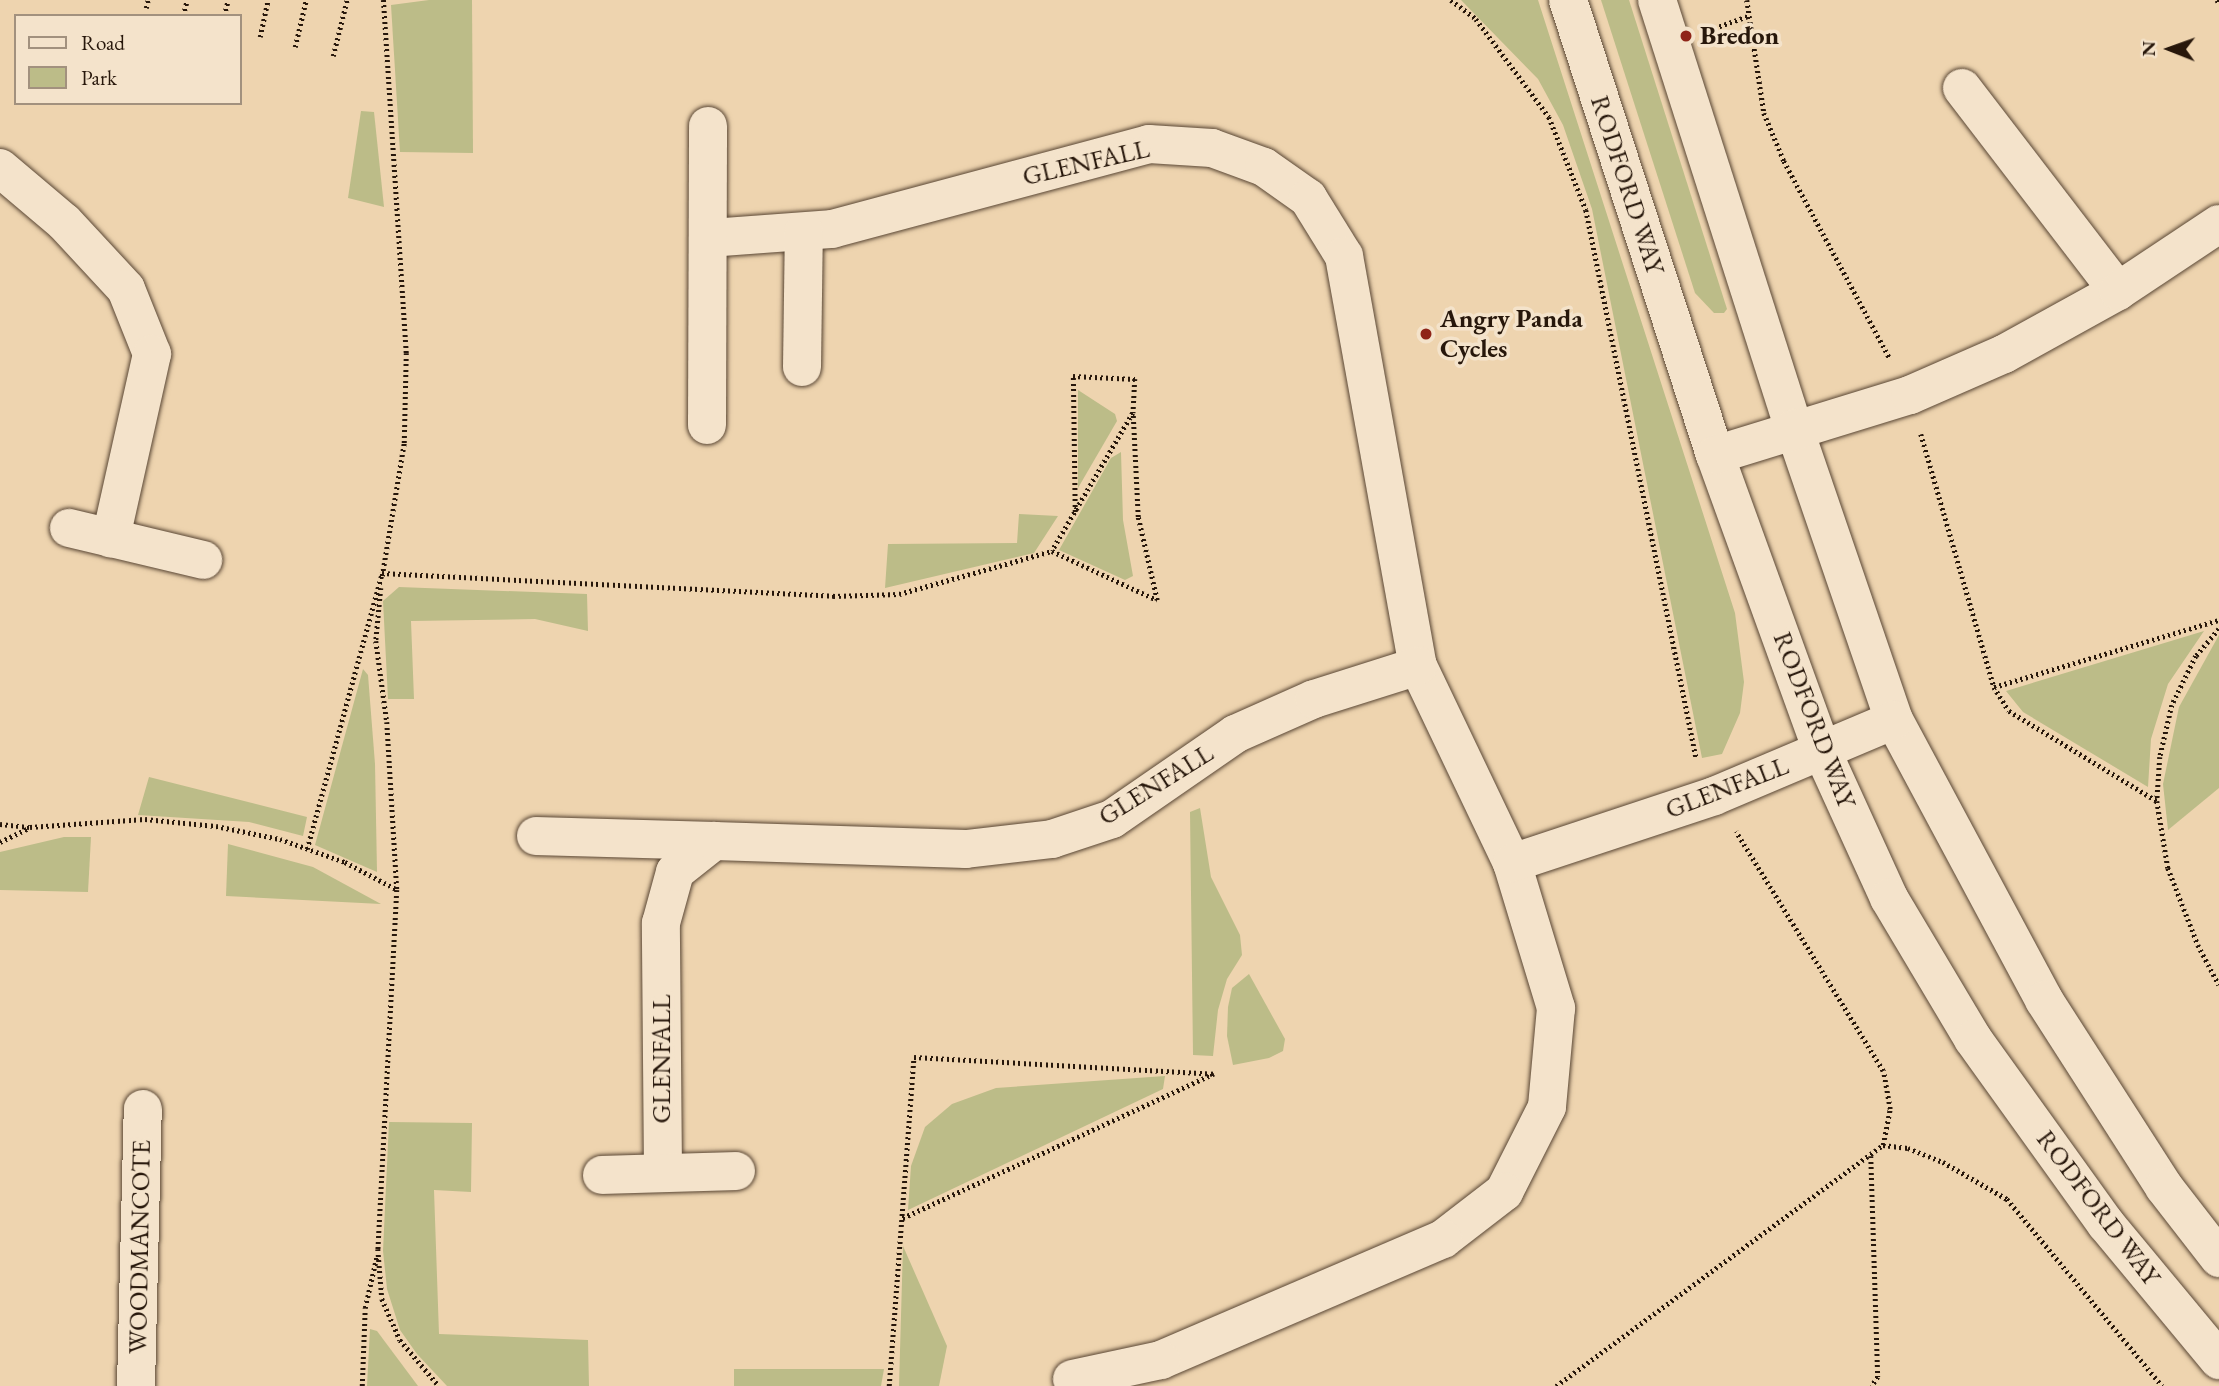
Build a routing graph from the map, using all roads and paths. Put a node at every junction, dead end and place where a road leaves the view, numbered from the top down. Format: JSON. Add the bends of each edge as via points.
{"nodes":[{"id":1,"x":148,"y":0,"type":"edge"},
{"id":2,"x":268,"y":0,"type":"edge"},
{"id":3,"x":306,"y":0,"type":"edge"},
{"id":4,"x":347,"y":0,"type":"edge"},
{"id":5,"x":383,"y":0,"type":"edge"},
{"id":6,"x":1451,"y":0,"type":"edge"},
{"id":7,"x":1567,"y":0,"type":"edge"},
{"id":8,"x":1657,"y":0,"type":"edge"},
{"id":9,"x":1747,"y":0,"type":"edge"},
{"id":10,"x":146,"y":8,"type":"dead end"},
{"id":11,"x":260,"y":37,"type":"dead end"},
{"id":12,"x":296,"y":47,"type":"dead end"},
{"id":13,"x":333,"y":56,"type":"dead end"},
{"id":14,"x":1962,"y":88,"type":"dead end"},
{"id":15,"x":708,"y":126,"type":"dead end"},
{"id":16,"x":0,"y":168,"type":"edge"},
{"id":17,"x":2219,"y":224,"type":"edge"},
{"id":18,"x":804,"y":232,"type":"junction"},
{"id":19,"x":710,"y":238,"type":"junction"},
{"id":20,"x":2118,"y":291,"type":"junction"},
{"id":21,"x":802,"y":367,"type":"dead end"},
{"id":22,"x":1910,"y":395,"type":"junction"},
{"id":23,"x":1133,"y":413,"type":"junction"},
{"id":24,"x":707,"y":425,"type":"dead end"},
{"id":25,"x":1794,"y":428,"type":"junction"},
{"id":26,"x":1715,"y":455,"type":"junction"},
{"id":27,"x":1075,"y":512,"type":"junction"},
{"id":28,"x":69,"y":528,"type":"dead end"},
{"id":29,"x":111,"y":538,"type":"junction"},
{"id":30,"x":1052,"y":551,"type":"junction"},
{"id":31,"x":204,"y":560,"type":"dead end"},
{"id":32,"x":382,"y":573,"type":"junction"},
{"id":33,"x":2219,"y":620,"type":"edge"},
{"id":34,"x":2219,"y":629,"type":"edge"},
{"id":35,"x":1418,"y":666,"type":"junction"},
{"id":36,"x":1994,"y":687,"type":"junction"},
{"id":37,"x":1894,"y":720,"type":"junction"},
{"id":38,"x":1822,"y":751,"type":"junction"},
{"id":39,"x":1714,"y":796,"type":"junction"},
{"id":40,"x":2157,"y":801,"type":"junction"},
{"id":41,"x":0,"y":824,"type":"edge"},
{"id":42,"x":30,"y":827,"type":"junction"},
{"id":43,"x":536,"y":836,"type":"dead end"},
{"id":44,"x":714,"y":841,"type":"junction"},
{"id":45,"x":0,"y":842,"type":"edge"},
{"id":46,"x":307,"y":849,"type":"junction"},
{"id":47,"x":1512,"y":863,"type":"junction"},
{"id":48,"x":397,"y":890,"type":"junction"},
{"id":49,"x":2219,"y":985,"type":"edge"},
{"id":50,"x":143,"y":1109,"type":"dead end"},
{"id":51,"x":1883,"y":1145,"type":"junction"},
{"id":52,"x":1871,"y":1156,"type":"junction"},
{"id":53,"x":736,"y":1171,"type":"dead end"},
{"id":54,"x":663,"y":1172,"type":"junction"},
{"id":55,"x":602,"y":1175,"type":"dead end"},
{"id":56,"x":902,"y":1219,"type":"junction"},
{"id":57,"x":378,"y":1249,"type":"junction"},
{"id":58,"x":2219,"y":1258,"type":"edge"},
{"id":59,"x":2219,"y":1360,"type":"edge"},
{"id":60,"x":1159,"y":1373,"type":"edge"},
{"id":61,"x":1072,"y":1379,"type":"dead end"},
{"id":62,"x":136,"y":1386,"type":"edge"},
{"id":63,"x":362,"y":1386,"type":"edge"},
{"id":64,"x":439,"y":1386,"type":"edge"},
{"id":65,"x":889,"y":1386,"type":"edge"},
{"id":66,"x":1556,"y":1386,"type":"edge"},
{"id":67,"x":1872,"y":1386,"type":"edge"},
{"id":68,"x":2162,"y":1386,"type":"edge"}],
"edges":[{"from":1,"to":10,"type":"path"},
{"from":2,"to":11,"type":"path"},
{"from":3,"to":12,"type":"path"},
{"from":4,"to":13,"type":"path"},
{"from":5,"to":32,"type":"path","via":[[406,353],[404,443]]},
{"from":6,"to":39,"type":"path","via":[[1476,19],[1549,117],[1586,210],[1697,761]]},
{"from":7,"to":26,"type":"street","name":"RODFORD WAY"},
{"from":8,"to":25,"type":"street"},
{"from":9,"to":22,"type":"path","via":[[1764,113],[1784,160]]},
{"from":14,"to":20,"type":"street"},
{"from":15,"to":19,"type":"street"},
{"from":16,"to":29,"type":"street","via":[[64,222],[126,289],[152,354]]},
{"from":17,"to":20,"type":"street"},
{"from":18,"to":19,"type":"street","name":"GLENFALL"},
{"from":18,"to":21,"type":"street"},
{"from":18,"to":35,"type":"street","name":"GLENFALL","via":[[832,229],[1149,144],[1212,148],[1264,167],[1308,198],[1344,256]]},
{"from":19,"to":24,"type":"street"},
{"from":20,"to":22,"type":"street","via":[[2004,354]]},
{"from":22,"to":25,"type":"street"},
{"from":22,"to":36,"type":"path"},
{"from":23,"to":27,"type":"path"},
{"from":23,"to":27,"type":"path","via":[[1136,380],[1073,376]]},
{"from":23,"to":30,"type":"path","via":[[1138,517],[1157,600]]},
{"from":25,"to":26,"type":"street"},
{"from":25,"to":37,"type":"street"},
{"from":26,"to":38,"type":"street","name":"RODFORD WAY"},
{"from":27,"to":30,"type":"path"},
{"from":28,"to":29,"type":"street"},
{"from":29,"to":31,"type":"street"},
{"from":30,"to":32,"type":"path","via":[[899,594],[833,596]]},
{"from":32,"to":46,"type":"path"},
{"from":32,"to":48,"type":"path","via":[[376,641],[387,722]]},
{"from":33,"to":36,"type":"path"},
{"from":34,"to":40,"type":"path","via":[[2196,656],[2172,705],[2160,757]]},
{"from":35,"to":44,"type":"street","name":"GLENFALL","via":[[1314,699],[1235,734],[1112,819],[1052,839],[966,849]]},
{"from":35,"to":47,"type":"street","name":"GLENFALL"},
{"from":36,"to":40,"type":"path","via":[[2009,711]]},
{"from":37,"to":38,"type":"street","name":"GLENFALL"},
{"from":37,"to":58,"type":"street","via":[[2044,1000],[2164,1187]]},
{"from":38,"to":39,"type":"street","name":"GLENFALL"},
{"from":38,"to":59,"type":"street","name":"RODFORD WAY","via":[[1889,898],[1973,1039],[2106,1224]]},
{"from":39,"to":47,"type":"street","name":"GLENFALL"},
{"from":39,"to":51,"type":"path","via":[[1883,1072],[1890,1109]]},
{"from":40,"to":49,"type":"path","via":[[2168,868]]},
{"from":41,"to":42,"type":"path"},
{"from":42,"to":45,"type":"path"},
{"from":42,"to":46,"type":"path","via":[[145,819],[216,826]]},
{"from":43,"to":44,"type":"street","name":"GLENFALL"},
{"from":44,"to":54,"type":"street","name":"GLENFALL","via":[[675,872],[661,923]]},
{"from":46,"to":48,"type":"path"},
{"from":47,"to":60,"type":"street","name":"GLENFALL","via":[[1556,1007],[1547,1107],[1504,1192],[1443,1240]]},
{"from":48,"to":57,"type":"path"},
{"from":50,"to":62,"type":"street","name":"WOODMANCOTE"},
{"from":51,"to":52,"type":"path"},
{"from":51,"to":68,"type":"path","via":[[1908,1148],[1943,1162],[2007,1199]]},
{"from":52,"to":66,"type":"path"},
{"from":52,"to":67,"type":"path","via":[[1878,1377]]},
{"from":53,"to":54,"type":"street"},
{"from":54,"to":55,"type":"street"},
{"from":56,"to":56,"type":"path","via":[[914,1057],[1214,1074],[1052,1150]]},
{"from":56,"to":65,"type":"path"},
{"from":57,"to":63,"type":"path","via":[[365,1308]]},
{"from":57,"to":64,"type":"path","via":[[383,1299],[396,1329]]},
{"from":60,"to":61,"type":"street","name":"GLENFALL"}]}
